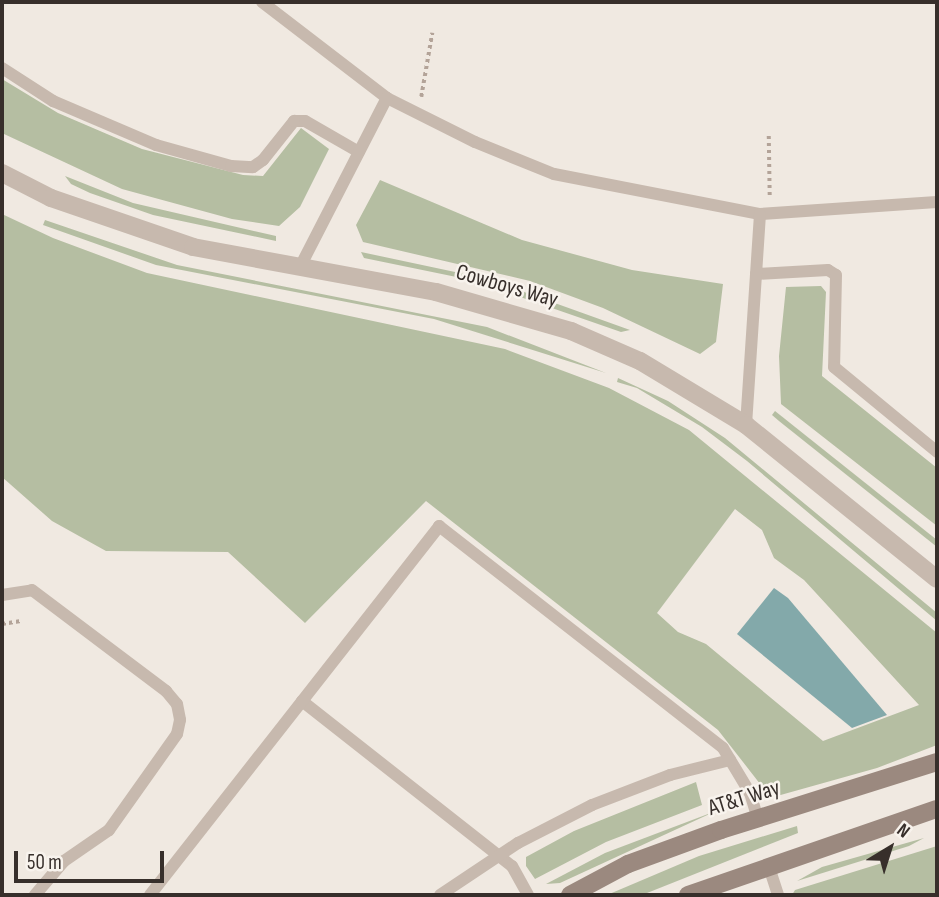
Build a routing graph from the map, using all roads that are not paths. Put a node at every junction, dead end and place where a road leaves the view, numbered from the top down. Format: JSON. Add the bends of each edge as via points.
{"nodes":[{"id":1,"x":262,"y":2,"type":"edge"},
{"id":2,"x":2,"y":68,"type":"edge"},
{"id":3,"x":387,"y":98,"type":"junction"},
{"id":4,"x":359,"y":152,"type":"junction"},
{"id":5,"x":2,"y":173,"type":"edge"},
{"id":6,"x":937,"y":202,"type":"edge"},
{"id":7,"x":766,"y":214,"type":"junction"},
{"id":8,"x":301,"y":265,"type":"junction"},
{"id":9,"x":756,"y":274,"type":"junction"},
{"id":10,"x":746,"y":425,"type":"junction"},
{"id":11,"x":937,"y":452,"type":"edge"},
{"id":12,"x":937,"y":579,"type":"edge"},
{"id":13,"x":2,"y":595,"type":"edge"},
{"id":14,"x":302,"y":701,"type":"junction"},
{"id":15,"x":730,"y":760,"type":"junction"},
{"id":16,"x":937,"y":762,"type":"edge"},
{"id":17,"x":937,"y":809,"type":"edge"},
{"id":18,"x":758,"y":819,"type":"junction"},
{"id":19,"x":498,"y":855,"type":"junction"},
{"id":20,"x":769,"y":867,"type":"junction"},
{"id":21,"x":36,"y":895,"type":"edge"},
{"id":22,"x":150,"y":895,"type":"edge"},
{"id":23,"x":440,"y":895,"type":"edge"},
{"id":24,"x":528,"y":895,"type":"edge"},
{"id":25,"x":570,"y":895,"type":"edge"},
{"id":26,"x":688,"y":895,"type":"edge"},
{"id":27,"x":778,"y":895,"type":"edge"}],
"edges":[{"from":1,"to":3,"type":"lane"},
{"from":2,"to":4,"type":"lane","via":[[53,101],[156,145],[231,166],[253,167],[263,160],[294,121],[305,121]]},
{"from":3,"to":4,"type":"lane"},
{"from":3,"to":7,"type":"lane","via":[[554,174]]},
{"from":4,"to":8,"type":"lane"},
{"from":5,"to":8,"type":"street","name":"Cowboys Way","via":[[121,225],[193,247]]},
{"from":6,"to":7,"type":"lane"},
{"from":7,"to":9,"type":"lane"},
{"from":8,"to":10,"type":"street","name":"Cowboys Way","via":[[436,292],[572,331],[640,361]]},
{"from":9,"to":10,"type":"lane"},
{"from":9,"to":11,"type":"lane","via":[[828,270],[836,275],[834,367]]},
{"from":10,"to":12,"type":"street","name":"Cowboys Way"},
{"from":13,"to":21,"type":"lane","via":[[32,590],[166,691],[177,704],[180,720],[177,734],[109,830],[64,861]]},
{"from":14,"to":15,"type":"lane","via":[[439,526],[723,748]]},
{"from":14,"to":19,"type":"lane"},
{"from":14,"to":22,"type":"lane"},
{"from":15,"to":18,"type":"lane","via":[[750,793]]},
{"from":15,"to":19,"type":"lane","via":[[631,789]]},
{"from":16,"to":18,"type":"main road","name":"AT&T Way"},
{"from":17,"to":20,"type":"main road"},
{"from":18,"to":25,"type":"main road","name":"AT&T Way","via":[[628,864]]},
{"from":19,"to":23,"type":"lane"},
{"from":19,"to":24,"type":"lane","via":[[512,866]]},
{"from":20,"to":26,"type":"main road"},
{"from":20,"to":27,"type":"lane"}]}
